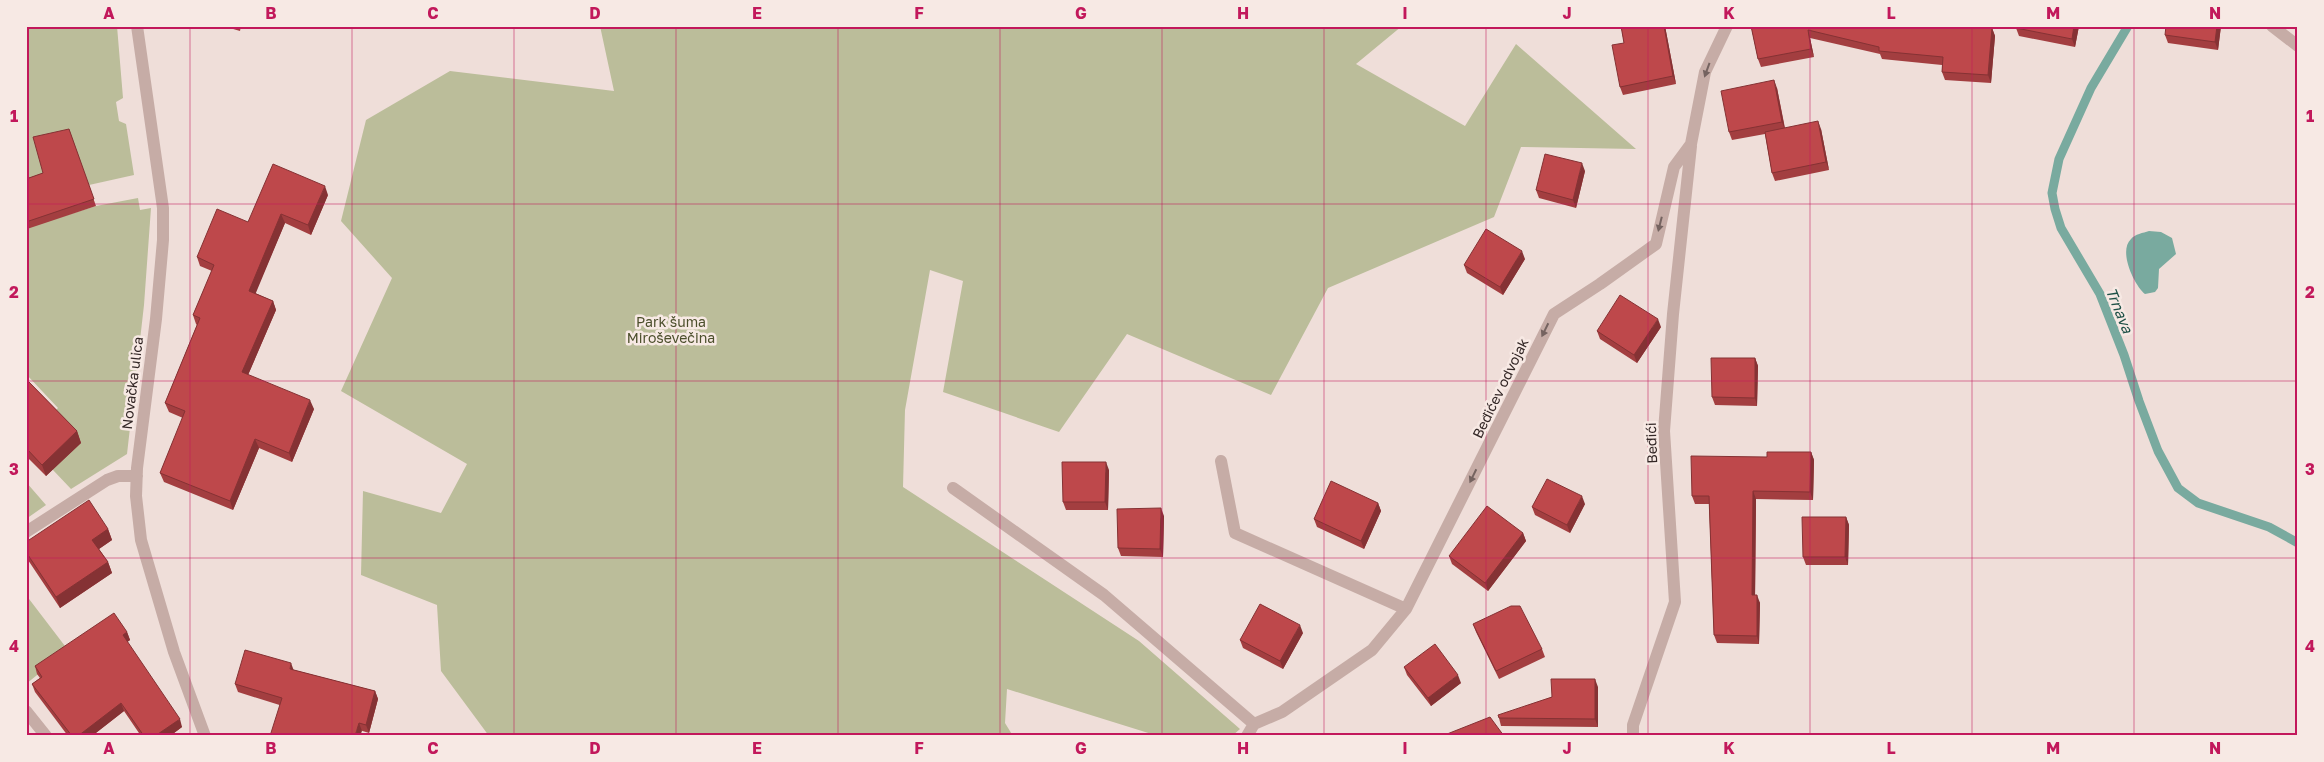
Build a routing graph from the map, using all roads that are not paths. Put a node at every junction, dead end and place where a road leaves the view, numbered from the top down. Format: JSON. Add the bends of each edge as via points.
{"nodes":[{"id":1,"x":137,"y":26,"type":"edge"},
{"id":2,"x":1727,"y":26,"type":"edge"},
{"id":3,"x":2272,"y":26,"type":"edge"},
{"id":4,"x":2298,"y":46,"type":"edge"},
{"id":5,"x":1691,"y":144,"type":"junction"},
{"id":6,"x":1221,"y":461,"type":"dead end"},
{"id":7,"x":136,"y":476,"type":"junction"},
{"id":8,"x":953,"y":488,"type":"dead end"},
{"id":9,"x":26,"y":532,"type":"edge"},
{"id":10,"x":1406,"y":609,"type":"junction"},
{"id":11,"x":26,"y":712,"type":"edge"},
{"id":12,"x":1254,"y":724,"type":"junction"},
{"id":13,"x":46,"y":736,"type":"edge"},
{"id":14,"x":205,"y":736,"type":"edge"},
{"id":15,"x":1247,"y":736,"type":"edge"},
{"id":16,"x":1632,"y":736,"type":"edge"}],
"edges":[{"from":1,"to":7,"type":"street","name":"Novačka ulica","via":[[163,208],[163,240]]},
{"from":2,"to":5,"type":"street","name":"Beđićev odvojak","one_way":true,"via":[[1705,72]]},
{"from":3,"to":4,"type":"street"},
{"from":5,"to":10,"type":"street","name":"Beđićev odvojak","one_way":true,"via":[[1674,167],[1656,244],[1554,314]]},
{"from":5,"to":16,"type":"street","name":"Beđići","via":[[1664,431],[1676,602],[1632,725]]},
{"from":6,"to":10,"type":"street","via":[[1235,533]]},
{"from":7,"to":9,"type":"street","via":[[107,480]]},
{"from":7,"to":14,"type":"street","name":"Novačka ulica","via":[[141,540],[174,652]]},
{"from":8,"to":12,"type":"street","via":[[1104,595]]},
{"from":10,"to":12,"type":"street","name":"Beđićev odvojak","via":[[1372,650],[1282,712]]},
{"from":11,"to":13,"type":"street"},
{"from":12,"to":15,"type":"street"}]}
